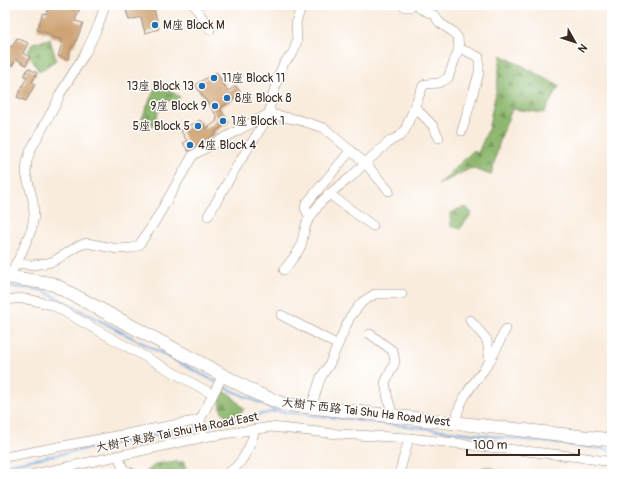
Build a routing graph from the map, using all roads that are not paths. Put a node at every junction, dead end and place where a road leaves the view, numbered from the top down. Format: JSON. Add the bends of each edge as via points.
{"nodes":[{"id":1,"x":194,"y":5,"type":"edge"},
{"id":2,"x":302,"y":5,"type":"edge"},
{"id":3,"x":417,"y":5,"type":"edge"},
{"id":4,"x":103,"y":6,"type":"edge"},
{"id":5,"x":210,"y":30,"type":"dead end"},
{"id":6,"x":459,"y":48,"type":"junction"},
{"id":7,"x":414,"y":106,"type":"junction"},
{"id":8,"x":270,"y":114,"type":"junction"},
{"id":9,"x":462,"y":131,"type":"dead end"},
{"id":10,"x":439,"y":138,"type":"dead end"},
{"id":11,"x":351,"y":150,"type":"junction"},
{"id":12,"x":365,"y":163,"type":"junction"},
{"id":13,"x":388,"y":191,"type":"dead end"},
{"id":14,"x":331,"y":193,"type":"junction"},
{"id":15,"x":208,"y":216,"type":"dead end"},
{"id":16,"x":310,"y":218,"type":"junction"},
{"id":17,"x":373,"y":226,"type":"dead end"},
{"id":18,"x":16,"y":263,"type":"junction"},
{"id":19,"x":284,"y":270,"type":"dead end"},
{"id":20,"x":7,"y":276,"type":"edge"},
{"id":21,"x":402,"y":294,"type":"dead end"},
{"id":22,"x":5,"y":302,"type":"edge"},
{"id":23,"x":281,"y":315,"type":"dead end"},
{"id":24,"x":470,"y":320,"type":"dead end"},
{"id":25,"x":506,"y":328,"type":"dead end"},
{"id":26,"x":370,"y":334,"type":"dead end"},
{"id":27,"x":338,"y":345,"type":"junction"},
{"id":28,"x":490,"y":360,"type":"junction"},
{"id":29,"x":223,"y":375,"type":"junction"},
{"id":30,"x":212,"y":394,"type":"junction"},
{"id":31,"x":311,"y":407,"type":"junction"},
{"id":32,"x":393,"y":416,"type":"junction"},
{"id":33,"x":200,"y":422,"type":"junction"},
{"id":34,"x":456,"y":423,"type":"junction"},
{"id":35,"x":254,"y":429,"type":"junction"},
{"id":36,"x":204,"y":436,"type":"junction"},
{"id":37,"x":408,"y":438,"type":"junction"},
{"id":38,"x":612,"y":440,"type":"edge"},
{"id":39,"x":118,"y":455,"type":"junction"},
{"id":40,"x":5,"y":456,"type":"edge"},
{"id":41,"x":612,"y":462,"type":"edge"},
{"id":42,"x":34,"y":474,"type":"edge"},
{"id":43,"x":134,"y":474,"type":"edge"},
{"id":44,"x":226,"y":474,"type":"edge"},
{"id":45,"x":399,"y":474,"type":"edge"}],
"edges":[{"from":1,"to":5,"type":"street"},
{"from":2,"to":8,"type":"street","via":[[296,22],[297,41],[279,74]]},
{"from":3,"to":6,"type":"street","via":[[452,30],[458,38]]},
{"from":4,"to":18,"type":"street","via":[[99,24],[86,52],[31,149],[26,173],[34,215],[32,228]]},
{"from":6,"to":7,"type":"street","via":[[448,78],[439,83],[423,86]]},
{"from":6,"to":9,"type":"street","via":[[479,57],[480,65]]},
{"from":7,"to":10,"type":"street","via":[[433,126]]},
{"from":7,"to":12,"type":"street","via":[[400,136],[390,141]]},
{"from":8,"to":11,"type":"street","via":[[324,128]]},
{"from":8,"to":15,"type":"street"},
{"from":8,"to":18,"type":"street","via":[[193,155],[139,245],[118,249],[87,242],[54,261],[32,265]]},
{"from":11,"to":12,"type":"street"},
{"from":11,"to":16,"type":"street","via":[[306,204],[305,208]]},
{"from":12,"to":13,"type":"street"},
{"from":12,"to":14,"type":"street"},
{"from":14,"to":16,"type":"street"},
{"from":14,"to":17,"type":"street"},
{"from":16,"to":19,"type":"street","via":[[305,227],[301,246]]},
{"from":18,"to":20,"type":"street"},
{"from":20,"to":29,"type":"street","name":"大樹下西路 Tai Shu Ha Road West","via":[[53,284]]},
{"from":21,"to":27,"type":"street","via":[[375,294],[362,302],[350,317]]},
{"from":22,"to":30,"type":"street","via":[[23,299],[52,305]]},
{"from":23,"to":27,"type":"street"},
{"from":24,"to":28,"type":"street","via":[[487,340]]},
{"from":25,"to":28,"type":"street"},
{"from":26,"to":32,"type":"street","via":[[393,351],[395,362],[385,382]]},
{"from":27,"to":31,"type":"street","via":[[321,377]]},
{"from":28,"to":34,"type":"street","via":[[458,409]]},
{"from":29,"to":30,"type":"street"},
{"from":29,"to":31,"type":"street","name":"大樹下西路 Tai Shu Ha Road West","via":[[283,404]]},
{"from":30,"to":33,"type":"street"},
{"from":31,"to":32,"type":"street","name":"大樹下西路 Tai Shu Ha Road West"},
{"from":32,"to":34,"type":"street","name":"大樹下西路 Tai Shu Ha Road West"},
{"from":33,"to":36,"type":"street"},
{"from":33,"to":40,"type":"street"},
{"from":34,"to":38,"type":"street","name":"大樹下西路 Tai Shu Ha Road West"},
{"from":35,"to":36,"type":"street","name":"大樹下東路 Tai Shu Ha Road East"},
{"from":35,"to":37,"type":"street","name":"大樹下東路 Tai Shu Ha Road East","via":[[271,427]]},
{"from":35,"to":44,"type":"street","via":[[251,443],[240,462]]},
{"from":36,"to":39,"type":"street","name":"大樹下東路 Tai Shu Ha Road East"},
{"from":37,"to":41,"type":"street","name":"大樹下東路 Tai Shu Ha Road East","via":[[579,456]]},
{"from":37,"to":45,"type":"street"},
{"from":39,"to":42,"type":"street","name":"大樹下東路 Tai Shu Ha Road East"},
{"from":39,"to":43,"type":"street","via":[[123,469]]}]}
